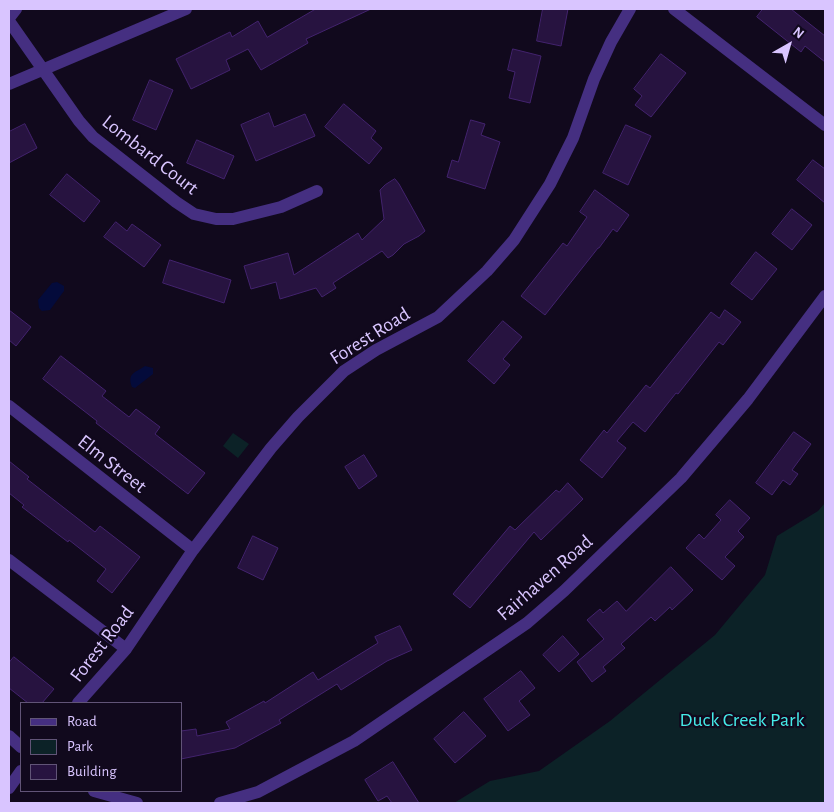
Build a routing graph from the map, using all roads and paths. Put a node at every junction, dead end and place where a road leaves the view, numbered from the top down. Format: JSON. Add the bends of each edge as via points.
{"nodes":[{"id":1,"x":16,"y":9,"type":"edge"},
{"id":2,"x":186,"y":9,"type":"edge"},
{"id":3,"x":630,"y":9,"type":"edge"},
{"id":4,"x":674,"y":9,"type":"edge"},
{"id":5,"x":9,"y":19,"type":"edge"},
{"id":6,"x":44,"y":70,"type":"junction"},
{"id":7,"x":9,"y":84,"type":"edge"},
{"id":8,"x":825,"y":125,"type":"edge"},
{"id":9,"x":317,"y":191,"type":"dead end"},
{"id":10,"x":825,"y":296,"type":"edge"},
{"id":11,"x":9,"y":406,"type":"edge"},
{"id":12,"x":193,"y":550,"type":"junction"},
{"id":13,"x":9,"y":560,"type":"edge"},
{"id":14,"x":126,"y":649,"type":"junction"},
{"id":15,"x":79,"y":702,"type":"edge"},
{"id":16,"x":9,"y":736,"type":"edge"},
{"id":17,"x":20,"y":746,"type":"edge"},
{"id":18,"x":20,"y":772,"type":"edge"},
{"id":19,"x":9,"y":788,"type":"edge"},
{"id":20,"x":98,"y":792,"type":"edge"},
{"id":21,"x":137,"y":803,"type":"edge"},
{"id":22,"x":220,"y":803,"type":"edge"}],
"edges":[{"from":1,"to":5,"type":"street"},
{"from":2,"to":6,"type":"street"},
{"from":3,"to":12,"type":"street","name":"Forest Road","via":[[594,79],[573,138],[538,204],[514,240],[487,271],[438,317],[376,350],[344,371],[324,390],[271,448]]},
{"from":4,"to":8,"type":"street"},
{"from":5,"to":6,"type":"street","name":"Lombard Court"},
{"from":6,"to":7,"type":"street"},
{"from":6,"to":9,"type":"street","name":"Lombard Court","via":[[93,137],[194,214],[233,219],[281,207]]},
{"from":10,"to":22,"type":"street","name":"Fairhaven Road","via":[[748,399],[681,478],[564,591],[534,616],[354,741],[258,792]]},
{"from":11,"to":12,"type":"street","name":"Elm Street"},
{"from":12,"to":14,"type":"street","name":"Forest Road"},
{"from":13,"to":14,"type":"street"},
{"from":14,"to":15,"type":"street","name":"Forest Road"},
{"from":16,"to":17,"type":"street"},
{"from":18,"to":19,"type":"street"},
{"from":20,"to":21,"type":"street"}]}
